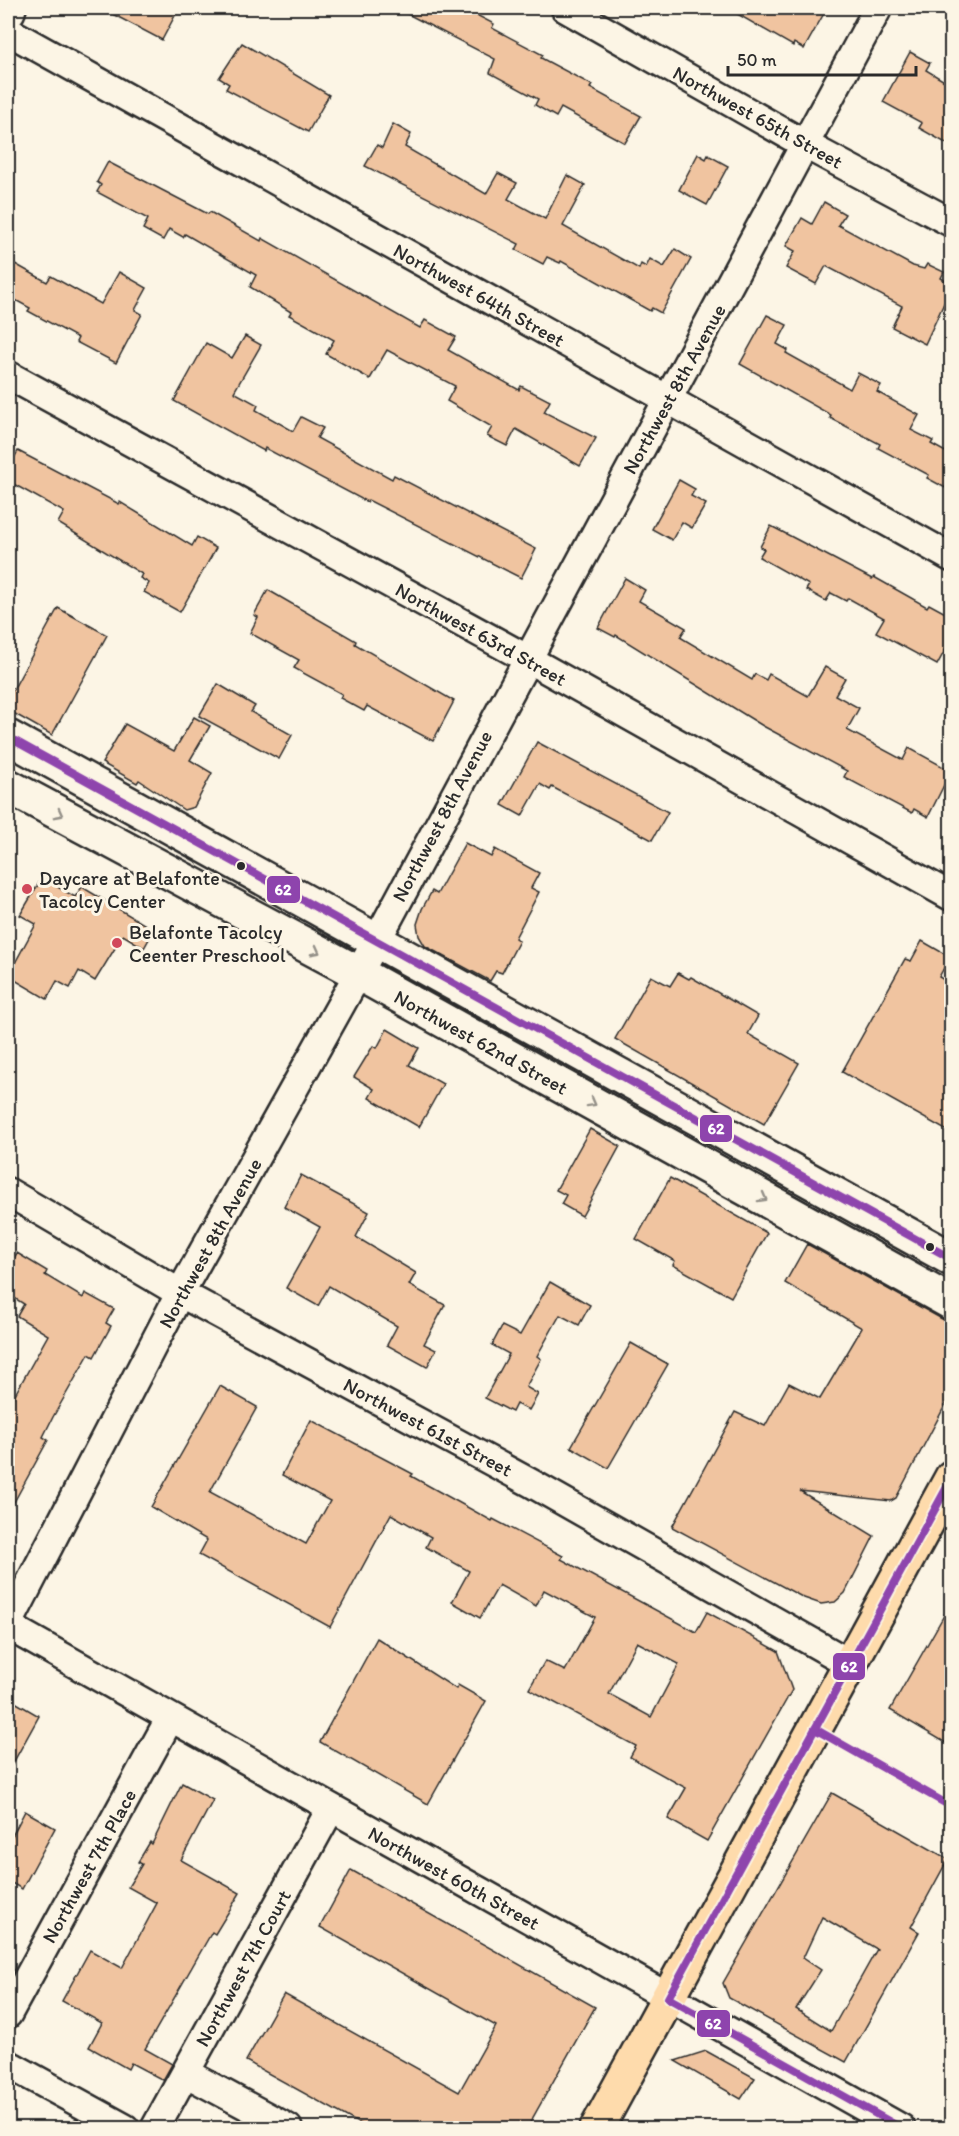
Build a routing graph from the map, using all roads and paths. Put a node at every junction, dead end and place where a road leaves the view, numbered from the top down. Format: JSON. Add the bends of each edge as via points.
{"nodes":[{"id":1,"x":565,"y":8,"type":"edge"},
{"id":2,"x":878,"y":8,"type":"edge"},
{"id":3,"x":8,"y":31,"type":"edge"},
{"id":4,"x":806,"y":146,"type":"junction"},
{"id":5,"x":951,"y":223,"type":"edge"},
{"id":6,"x":8,"y":375,"type":"edge"},
{"id":7,"x":669,"y":401,"type":"junction"},
{"id":8,"x":951,"y":558,"type":"edge"},
{"id":9,"x":526,"y":658,"type":"junction"},
{"id":10,"x":8,"y":737,"type":"edge"},
{"id":11,"x":8,"y":786,"type":"edge"},
{"id":12,"x":951,"y":897,"type":"edge"},
{"id":13,"x":377,"y":940,"type":"junction"},
{"id":14,"x":358,"y":973,"type":"junction"},
{"id":15,"x":8,"y":1192,"type":"edge"},
{"id":16,"x":951,"y":1258,"type":"edge"},
{"id":17,"x":180,"y":1293,"type":"junction"},
{"id":18,"x":951,"y":1303,"type":"edge"},
{"id":19,"x":951,"y":1477,"type":"edge"},
{"id":20,"x":8,"y":1626,"type":"edge"},
{"id":21,"x":849,"y":1663,"type":"junction"},
{"id":22,"x":170,"y":1718,"type":"junction"},
{"id":23,"x":331,"y":1808,"type":"junction"},
{"id":24,"x":668,"y":1998,"type":"junction"},
{"id":25,"x":8,"y":2014,"type":"edge"},
{"id":26,"x":8,"y":2064,"type":"edge"},
{"id":27,"x":186,"y":2073,"type":"junction"},
{"id":28,"x":125,"y":2128,"type":"edge"},
{"id":29,"x":155,"y":2128,"type":"edge"},
{"id":30,"x":288,"y":2128,"type":"edge"},
{"id":31,"x":597,"y":2128,"type":"edge"},
{"id":32,"x":901,"y":2128,"type":"edge"}],
"edges":[{"from":1,"to":4,"type":"street","name":"Northwest 65th Street"},
{"from":2,"to":4,"type":"street","name":"Northwest 8th Avenue"},
{"from":3,"to":7,"type":"street","name":"Northwest 64th Street"},
{"from":4,"to":5,"type":"street","name":"Northwest 65th Street"},
{"from":4,"to":7,"type":"street","name":"Northwest 8th Avenue"},
{"from":6,"to":9,"type":"street","name":"Northwest 63rd Street"},
{"from":7,"to":8,"type":"street","name":"Northwest 64th Street"},
{"from":7,"to":9,"type":"street","name":"Northwest 8th Avenue"},
{"from":9,"to":12,"type":"street","name":"Northwest 63rd Street"},
{"from":9,"to":13,"type":"street","name":"Northwest 8th Avenue"},
{"from":10,"to":13,"type":"main road","name":"Northwest 62nd Street"},
{"from":11,"to":14,"type":"main road","name":"Northwest 62nd Street","one_way":true},
{"from":13,"to":14,"type":"street","name":"Northwest 8th Avenue"},
{"from":13,"to":16,"type":"main road","name":"Northwest 62nd Street"},
{"from":14,"to":17,"type":"street","name":"Northwest 8th Avenue"},
{"from":14,"to":18,"type":"main road","name":"Northwest 62nd Street","one_way":true},
{"from":15,"to":17,"type":"street","name":"Northwest 61st Street"},
{"from":17,"to":20,"type":"street","name":"Northwest 8th Avenue"},
{"from":17,"to":21,"type":"street","name":"Northwest 61st Street","via":[[531,1483]]},
{"from":19,"to":21,"type":"main road"},
{"from":20,"to":22,"type":"street","name":"Northwest 60th Street"},
{"from":21,"to":24,"type":"main road"},
{"from":22,"to":23,"type":"street","name":"Northwest 60th Street"},
{"from":22,"to":25,"type":"street","name":"Northwest 7th Place"},
{"from":23,"to":24,"type":"street","name":"Northwest 60th Street"},
{"from":23,"to":27,"type":"street","name":"Northwest 7th Court"},
{"from":24,"to":31,"type":"main road"},
{"from":24,"to":32,"type":"street","name":"Northwest 60th Street"},
{"from":26,"to":28,"type":"street"},
{"from":27,"to":29,"type":"street","name":"Northwest 7th Court"},
{"from":27,"to":30,"type":"street"}]}
